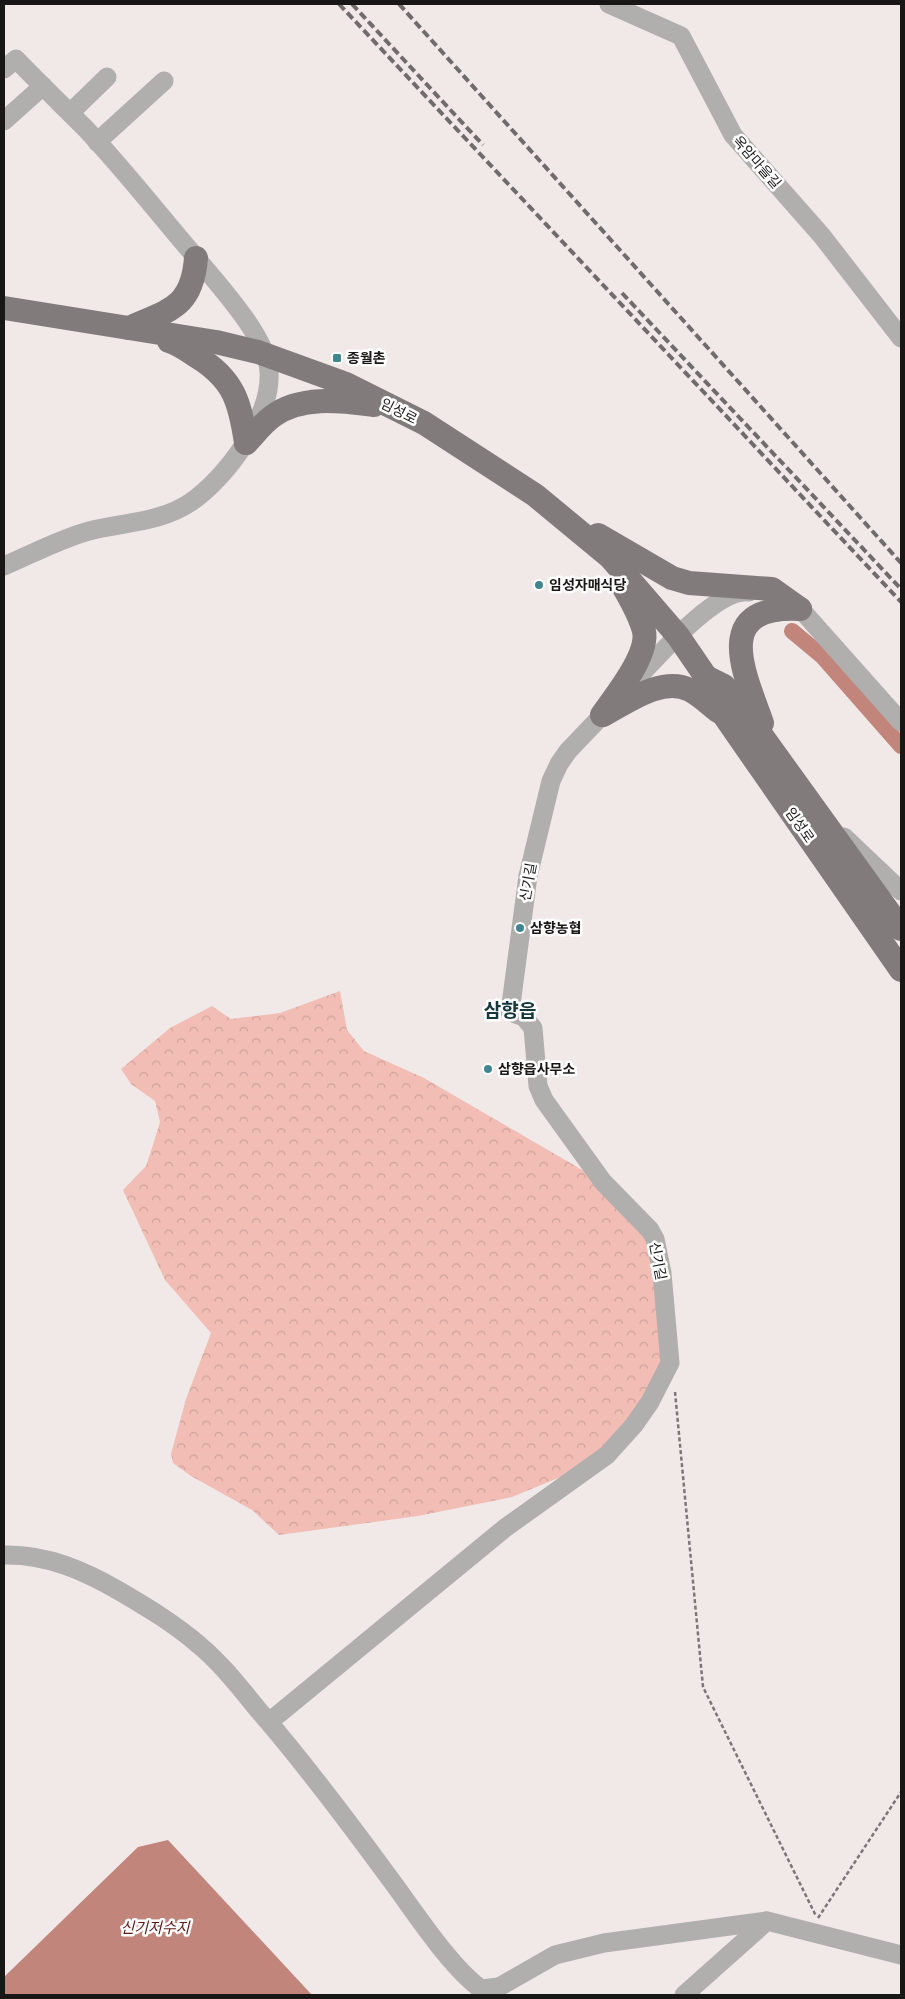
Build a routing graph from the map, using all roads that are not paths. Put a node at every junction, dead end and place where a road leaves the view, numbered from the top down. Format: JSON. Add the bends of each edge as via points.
{"nodes":[{"id":1,"x":609,"y":4,"type":"edge"},
{"id":2,"x":4,"y":69,"type":"edge"},
{"id":3,"x":107,"y":78,"type":"dead end"},
{"id":4,"x":164,"y":81,"type":"dead end"},
{"id":5,"x":43,"y":86,"type":"junction"},
{"id":6,"x":70,"y":113,"type":"junction"},
{"id":7,"x":4,"y":121,"type":"edge"},
{"id":8,"x":97,"y":142,"type":"junction"},
{"id":9,"x":196,"y":258,"type":"junction"},
{"id":10,"x":4,"y":308,"type":"edge"},
{"id":11,"x":129,"y":328,"type":"junction"},
{"id":12,"x":901,"y":338,"type":"edge"},
{"id":13,"x":265,"y":354,"type":"junction"},
{"id":14,"x":390,"y":406,"type":"junction"},
{"id":15,"x":246,"y":444,"type":"junction"},
{"id":16,"x":555,"y":512,"type":"junction"},
{"id":17,"x":603,"y":552,"type":"junction"},
{"id":18,"x":4,"y":566,"type":"edge"},
{"id":19,"x":800,"y":610,"type":"junction"},
{"id":20,"x":678,"y":636,"type":"junction"},
{"id":21,"x":706,"y":677,"type":"junction"},
{"id":22,"x":602,"y":716,"type":"junction"},
{"id":23,"x":724,"y":717,"type":"junction"},
{"id":24,"x":901,"y":722,"type":"edge"},
{"id":25,"x":771,"y":749,"type":"junction"},
{"id":26,"x":813,"y":809,"type":"junction"},
{"id":27,"x":901,"y":891,"type":"edge"},
{"id":28,"x":901,"y":928,"type":"edge"},
{"id":29,"x":901,"y":970,"type":"edge"},
{"id":30,"x":4,"y":1555,"type":"edge"},
{"id":31,"x":269,"y":1722,"type":"junction"},
{"id":32,"x":767,"y":1921,"type":"junction"},
{"id":33,"x":901,"y":1955,"type":"edge"},
{"id":34,"x":684,"y":1995,"type":"edge"}],
"edges":[{"from":1,"to":12,"type":"street","name":"옥암마을길","via":[[681,36],[733,134],[822,236]]},
{"from":2,"to":5,"type":"street","via":[[16,59]]},
{"from":3,"to":6,"type":"street"},
{"from":4,"to":8,"type":"street"},
{"from":5,"to":6,"type":"street"},
{"from":5,"to":7,"type":"street"},
{"from":6,"to":8,"type":"street"},
{"from":8,"to":9,"type":"street"},
{"from":9,"to":11,"type":"main road","via":[[194,276],[183,300],[175,307]]},
{"from":9,"to":13,"type":"street","via":[[233,303]]},
{"from":10,"to":11,"type":"main road","name":"임성로"},
{"from":11,"to":13,"type":"main road","name":"임성로","via":[[216,342]]},
{"from":11,"to":15,"type":"main road","via":[[177,344],[219,372],[237,399]]},
{"from":13,"to":14,"type":"main road","name":"임성로","via":[[346,384]]},
{"from":13,"to":15,"type":"street","via":[[270,371],[268,388]]},
{"from":14,"to":15,"type":"main road","via":[[334,400],[284,409],[272,416]]},
{"from":14,"to":16,"type":"main road","name":"임성로","via":[[487,462]]},
{"from":15,"to":18,"type":"street","via":[[219,476],[192,501],[178,509],[148,520],[86,532]]},
{"from":16,"to":17,"type":"main road","name":"임성로"},
{"from":16,"to":19,"type":"main road","via":[[672,578],[689,583],[772,589]]},
{"from":17,"to":20,"type":"main road","name":"임성로"},
{"from":17,"to":22,"type":"main road","via":[[634,606],[644,632],[636,663]]},
{"from":19,"to":20,"type":"street","name":"신기길","via":[[776,598],[744,592],[728,595]]},
{"from":19,"to":24,"type":"street"},
{"from":19,"to":25,"type":"main road","via":[[782,608],[767,611],[745,626],[741,635],[741,665]]},
{"from":20,"to":21,"type":"main road","name":"임성로"},
{"from":20,"to":22,"type":"street","name":"신기길"},
{"from":21,"to":23,"type":"main road","name":"임성로","via":[[712,698]]},
{"from":21,"to":25,"type":"main road","name":"임성로","via":[[724,686]]},
{"from":22,"to":23,"type":"main road","via":[[654,689],[673,686],[689,689]]},
{"from":22,"to":31,"type":"street","name":"신기길","via":[[568,751],[551,781],[528,876],[510,1012],[524,1017],[534,1028],[538,1086],[544,1100],[603,1182],[655,1239],[662,1273],[670,1363],[643,1413],[607,1455],[505,1528]]},
{"from":23,"to":29,"type":"main road","name":"임성로"},
{"from":25,"to":26,"type":"main road","name":"임성로"},
{"from":26,"to":27,"type":"street","name":"임성로"},
{"from":26,"to":28,"type":"main road","name":"임성로"},
{"from":30,"to":31,"type":"street","via":[[16,1554],[65,1564],[164,1618],[218,1662]]},
{"from":31,"to":32,"type":"street","via":[[421,1920],[481,1990],[499,1988],[555,1955],[594,1945]]},
{"from":32,"to":33,"type":"street","via":[[815,1925]]},
{"from":32,"to":34,"type":"street"}]}
